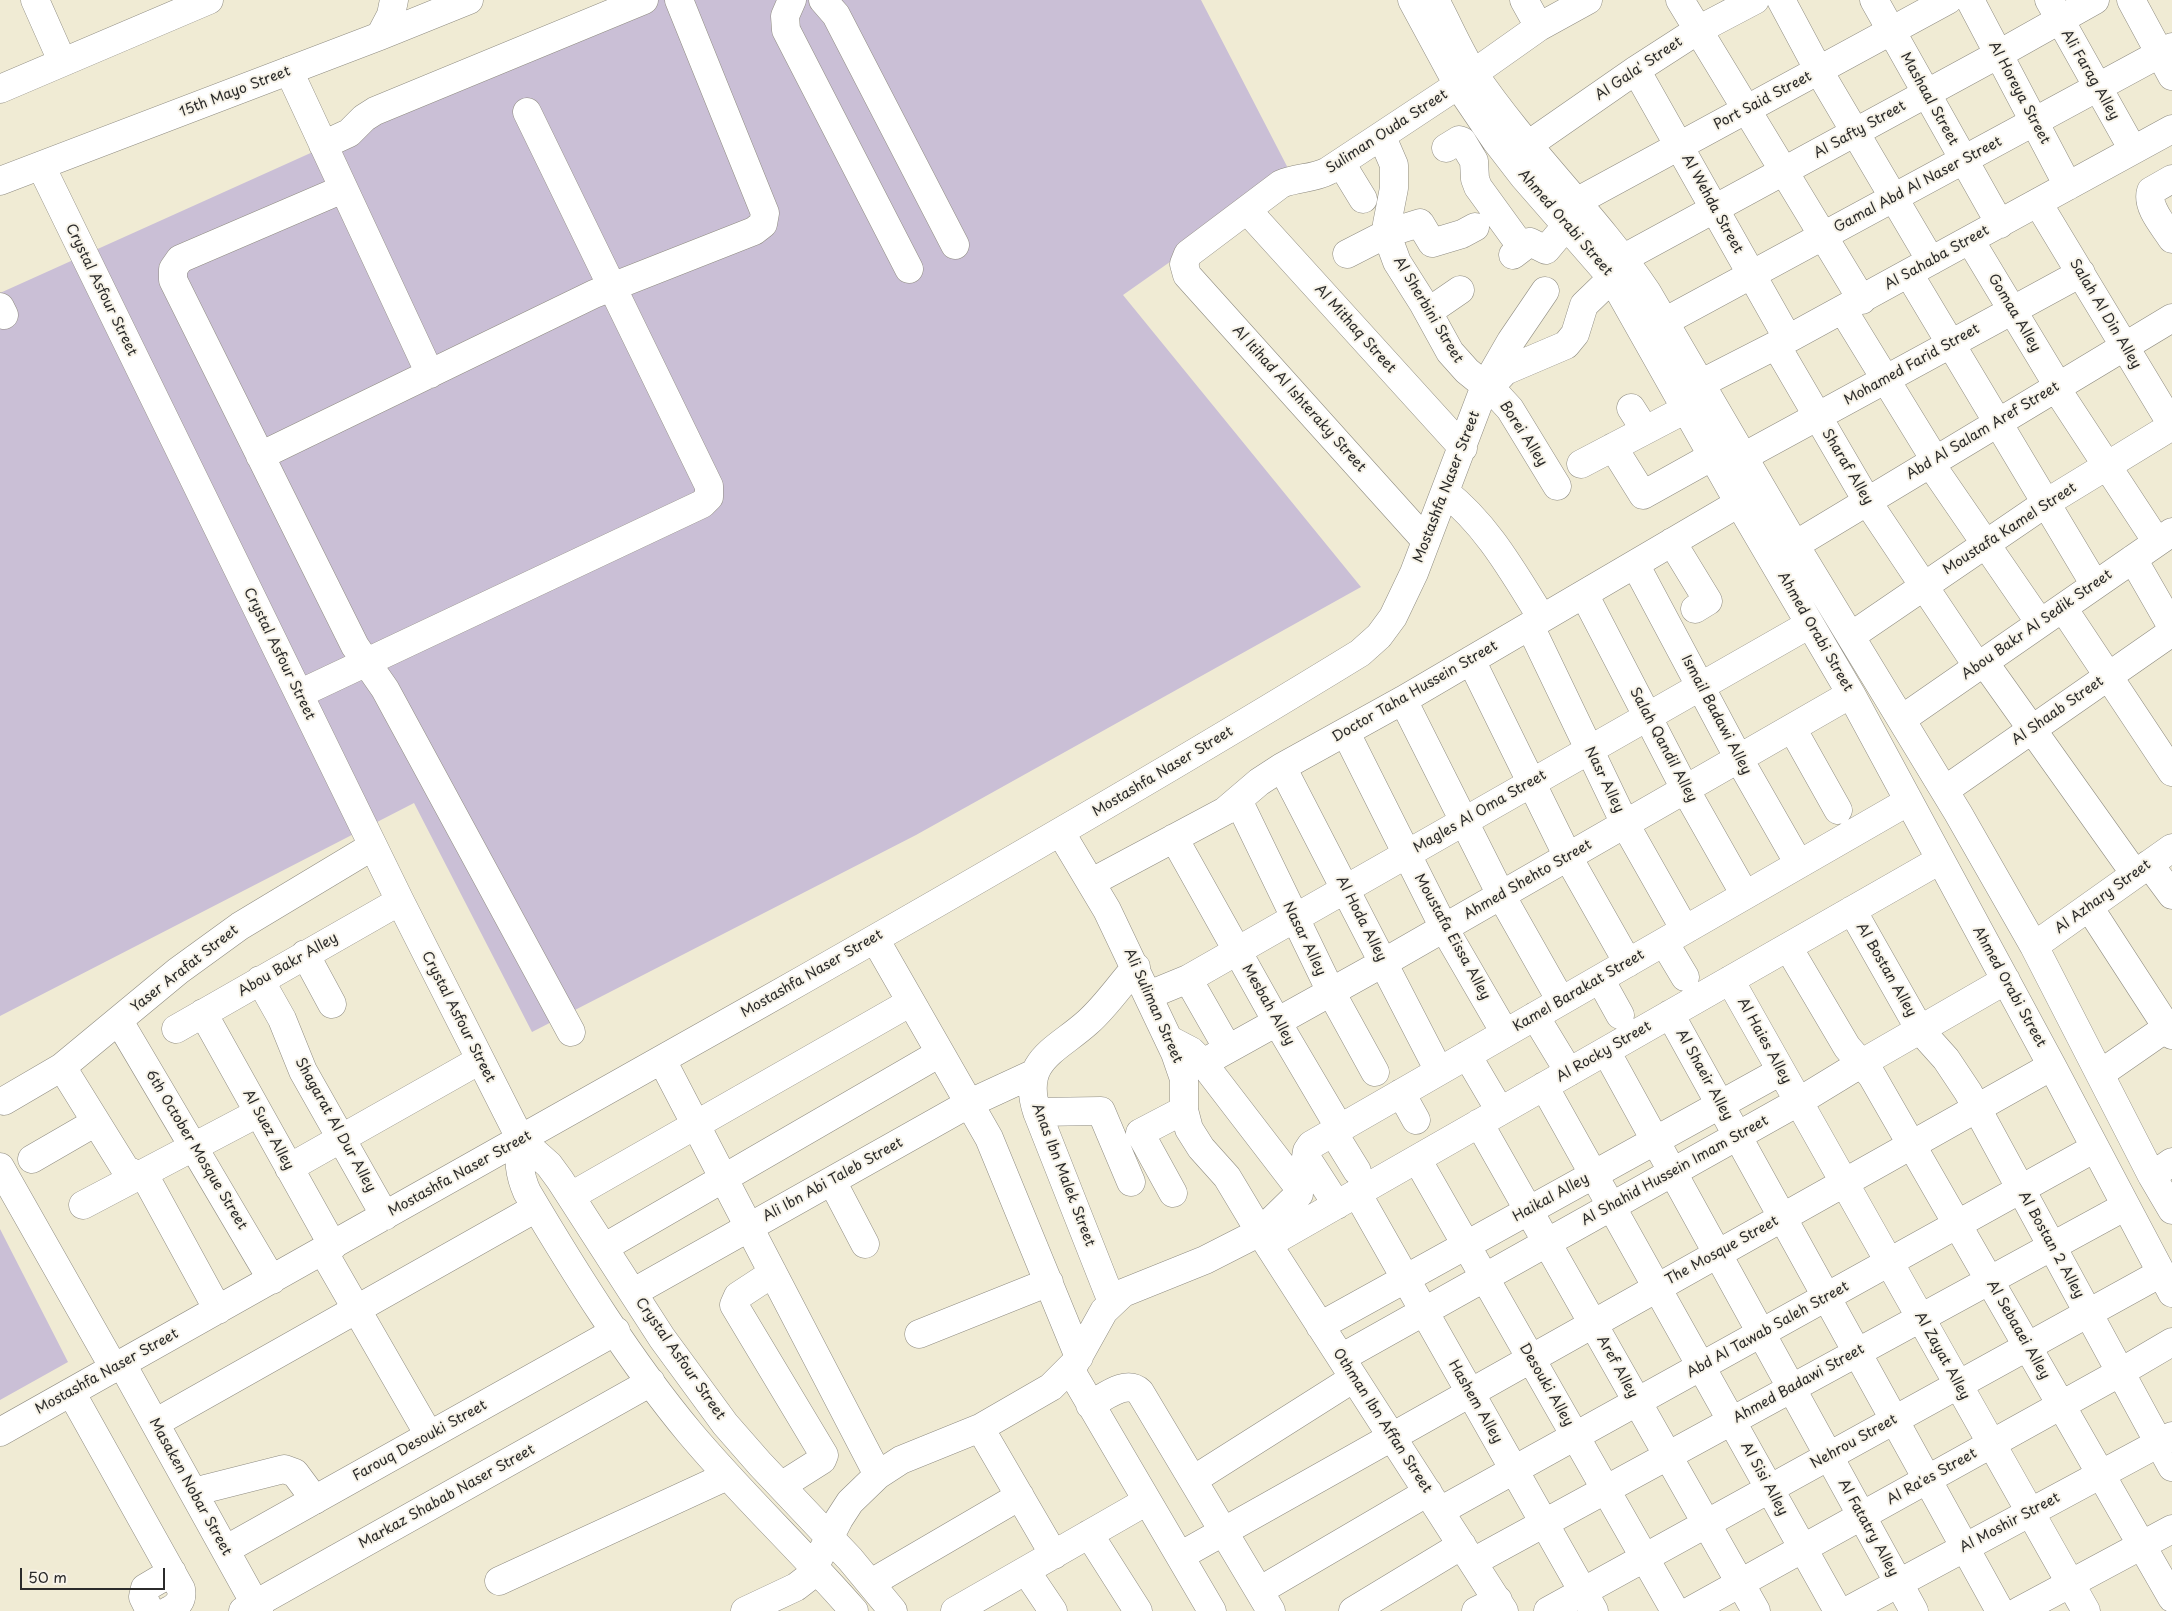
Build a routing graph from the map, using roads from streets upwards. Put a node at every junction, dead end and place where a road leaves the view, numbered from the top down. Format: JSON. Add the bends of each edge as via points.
{"nodes":[{"id":1,"x":35,"y":0,"type":"edge"},
{"id":2,"x":207,"y":0,"type":"edge"},
{"id":3,"x":394,"y":0,"type":"edge"},
{"id":4,"x":469,"y":0,"type":"edge"},
{"id":5,"x":644,"y":0,"type":"edge"},
{"id":6,"x":678,"y":0,"type":"edge"},
{"id":7,"x":792,"y":0,"type":"edge"},
{"id":8,"x":823,"y":0,"type":"edge"},
{"id":9,"x":1412,"y":0,"type":"edge"},
{"id":10,"x":1434,"y":0,"type":"edge"},
{"id":11,"x":1524,"y":0,"type":"edge"},
{"id":12,"x":1588,"y":0,"type":"edge"},
{"id":13,"x":1680,"y":0,"type":"edge"},
{"id":14,"x":1755,"y":0,"type":"edge"},
{"id":15,"x":1781,"y":0,"type":"edge"},
{"id":16,"x":1874,"y":0,"type":"edge"},
{"id":17,"x":1948,"y":0,"type":"edge"},
{"id":18,"x":1970,"y":0,"type":"edge"},
{"id":19,"x":2095,"y":0,"type":"edge"},
{"id":20,"x":2130,"y":0,"type":"edge"},
{"id":21,"x":2054,"y":10,"type":"edge"},
{"id":22,"x":1538,"y":27,"type":"junction"},
{"id":23,"x":1698,"y":30,"type":"junction"},
{"id":24,"x":1892,"y":32,"type":"junction"},
{"id":25,"x":380,"y":36,"type":"junction"},
{"id":26,"x":1999,"y":54,"type":"junction"},
{"id":27,"x":2168,"y":59,"type":"edge"},
{"id":28,"x":62,"y":61,"type":"junction"},
{"id":29,"x":1636,"y":70,"type":"junction"},
{"id":30,"x":288,"y":71,"type":"junction"},
{"id":31,"x":1819,"y":71,"type":"junction"},
{"id":32,"x":1466,"y":79,"type":"junction"},
{"id":33,"x":0,"y":88,"type":"edge"},
{"id":34,"x":2097,"y":88,"type":"junction"},
{"id":35,"x":1927,"y":94,"type":"junction"},
{"id":36,"x":1747,"y":110,"type":"junction"},
{"id":37,"x":527,"y":112,"type":"dead end"},
{"id":38,"x":2034,"y":122,"type":"junction"},
{"id":39,"x":2172,"y":129,"type":"edge"},
{"id":40,"x":1856,"y":133,"type":"junction"},
{"id":41,"x":1382,"y":137,"type":"junction"},
{"id":42,"x":1496,"y":141,"type":"junction"},
{"id":43,"x":323,"y":145,"type":"junction"},
{"id":44,"x":1528,"y":145,"type":"junction"},
{"id":45,"x":1679,"y":146,"type":"junction"},
{"id":46,"x":1446,"y":148,"type":"dead end"},
{"id":47,"x":2133,"y":150,"type":"junction"},
{"id":48,"x":1472,"y":157,"type":"junction"},
{"id":49,"x":1964,"y":160,"type":"junction"},
{"id":50,"x":1341,"y":163,"type":"junction"},
{"id":51,"x":40,"y":166,"type":"junction"},
{"id":52,"x":1784,"y":171,"type":"junction"},
{"id":53,"x":2172,"y":179,"type":"edge"},
{"id":54,"x":0,"y":181,"type":"edge"},
{"id":55,"x":2068,"y":186,"type":"junction"},
{"id":56,"x":343,"y":189,"type":"junction"},
{"id":57,"x":1893,"y":198,"type":"junction"},
{"id":58,"x":1363,"y":199,"type":"dead end"},
{"id":59,"x":2038,"y":203,"type":"junction"},
{"id":60,"x":1714,"y":209,"type":"junction"},
{"id":61,"x":1247,"y":210,"type":"junction"},
{"id":62,"x":1571,"y":214,"type":"junction"},
{"id":63,"x":2000,"y":224,"type":"junction"},
{"id":64,"x":1475,"y":227,"type":"dead end"},
{"id":65,"x":1388,"y":233,"type":"junction"},
{"id":66,"x":1823,"y":236,"type":"junction"},
{"id":67,"x":2172,"y":239,"type":"edge"},
{"id":68,"x":1970,"y":240,"type":"junction"},
{"id":69,"x":954,"y":245,"type":"dead end"},
{"id":70,"x":1188,"y":254,"type":"joint"},
{"id":71,"x":1347,"y":254,"type":"dead end"},
{"id":72,"x":1618,"y":268,"type":"junction"},
{"id":73,"x":1920,"y":268,"type":"junction"},
{"id":74,"x":909,"y":269,"type":"dead end"},
{"id":75,"x":2081,"y":273,"type":"junction"},
{"id":76,"x":1752,"y":275,"type":"junction"},
{"id":77,"x":612,"y":286,"type":"junction"},
{"id":78,"x":1460,"y":290,"type":"dead end"},
{"id":79,"x":1545,"y":291,"type":"dead end"},
{"id":80,"x":1852,"y":304,"type":"junction"},
{"id":81,"x":2013,"y":310,"type":"junction"},
{"id":82,"x":1428,"y":312,"type":"junction"},
{"id":83,"x":2172,"y":318,"type":"edge"},
{"id":84,"x":1664,"y":322,"type":"junction"},
{"id":85,"x":1782,"y":342,"type":"junction"},
{"id":86,"x":1951,"y":344,"type":"junction"},
{"id":87,"x":2125,"y":346,"type":"junction"},
{"id":88,"x":430,"y":374,"type":"junction"},
{"id":89,"x":1886,"y":379,"type":"junction"},
{"id":90,"x":1700,"y":384,"type":"junction"},
{"id":91,"x":1487,"y":387,"type":"junction"},
{"id":92,"x":2057,"y":387,"type":"junction"},
{"id":93,"x":1686,"y":409,"type":"junction"},
{"id":94,"x":1817,"y":416,"type":"junction"},
{"id":95,"x":1998,"y":422,"type":"junction"},
{"id":96,"x":2172,"y":426,"type":"edge"},
{"id":97,"x":1613,"y":447,"type":"junction"},
{"id":98,"x":1462,"y":448,"type":"junction"},
{"id":99,"x":260,"y":456,"type":"junction"},
{"id":100,"x":1713,"y":456,"type":"junction"},
{"id":101,"x":1743,"y":457,"type":"junction"},
{"id":102,"x":1933,"y":462,"type":"junction"},
{"id":103,"x":1581,"y":464,"type":"dead end"},
{"id":104,"x":2107,"y":466,"type":"junction"},
{"id":105,"x":1557,"y":486,"type":"dead end"},
{"id":106,"x":1445,"y":492,"type":"junction"},
{"id":107,"x":1867,"y":501,"type":"junction"},
{"id":108,"x":1739,"y":503,"type":"junction"},
{"id":109,"x":2046,"y":503,"type":"junction"},
{"id":110,"x":2164,"y":537,"type":"edge"},
{"id":111,"x":1426,"y":541,"type":"junction"},
{"id":112,"x":1672,"y":542,"type":"junction"},
{"id":113,"x":1986,"y":544,"type":"junction"},
{"id":114,"x":1795,"y":545,"type":"junction"},
{"id":115,"x":2133,"y":559,"type":"junction"},
{"id":116,"x":1635,"y":564,"type":"junction"},
{"id":117,"x":2095,"y":585,"type":"junction"},
{"id":118,"x":1923,"y":587,"type":"junction"},
{"id":119,"x":1584,"y":594,"type":"junction"},
{"id":120,"x":2063,"y":608,"type":"junction"},
{"id":121,"x":1694,"y":609,"type":"dead end"},
{"id":122,"x":1536,"y":622,"type":"junction"},
{"id":123,"x":2040,"y":623,"type":"junction"},
{"id":124,"x":1810,"y":624,"type":"junction"},
{"id":125,"x":2172,"y":627,"type":"edge"},
{"id":126,"x":2172,"y":632,"type":"edge"},
{"id":127,"x":1851,"y":636,"type":"junction"},
{"id":128,"x":1471,"y":660,"type":"junction"},
{"id":129,"x":367,"y":662,"type":"junction"},
{"id":130,"x":1981,"y":664,"type":"junction"},
{"id":131,"x":2107,"y":677,"type":"junction"},
{"id":132,"x":1701,"y":687,"type":"junction"},
{"id":133,"x":299,"y":694,"type":"junction"},
{"id":134,"x":1851,"y":694,"type":"junction"},
{"id":135,"x":1403,"y":700,"type":"junction"},
{"id":136,"x":1648,"y":717,"type":"junction"},
{"id":137,"x":1902,"y":719,"type":"junction"},
{"id":138,"x":1792,"y":728,"type":"junction"},
{"id":139,"x":2032,"y":729,"type":"junction"},
{"id":140,"x":1346,"y":733,"type":"junction"},
{"id":141,"x":1590,"y":750,"type":"junction"},
{"id":142,"x":1739,"y":759,"type":"junction"},
{"id":143,"x":1282,"y":767,"type":"junction"},
{"id":144,"x":2172,"y":772,"type":"edge"},
{"id":145,"x":1532,"y":783,"type":"junction"},
{"id":146,"x":1685,"y":790,"type":"junction"},
{"id":147,"x":1908,"y":801,"type":"junction"},
{"id":148,"x":1951,"y":801,"type":"junction"},
{"id":149,"x":1239,"y":802,"type":"junction"},
{"id":150,"x":1838,"y":810,"type":"dead end"},
{"id":151,"x":1464,"y":822,"type":"junction"},
{"id":152,"x":1625,"y":824,"type":"junction"},
{"id":153,"x":1924,"y":830,"type":"junction"},
{"id":154,"x":1061,"y":833,"type":"junction"},
{"id":155,"x":1174,"y":838,"type":"junction"},
{"id":156,"x":373,"y":846,"type":"junction"},
{"id":157,"x":2172,"y":848,"type":"edge"},
{"id":158,"x":1407,"y":854,"type":"junction"},
{"id":159,"x":1568,"y":857,"type":"junction"},
{"id":160,"x":1940,"y":860,"type":"junction"},
{"id":161,"x":1800,"y":864,"type":"junction"},
{"id":162,"x":2142,"y":869,"type":"junction"},
{"id":163,"x":1092,"y":882,"type":"junction"},
{"id":164,"x":1345,"y":889,"type":"junction"},
{"id":165,"x":1500,"y":895,"type":"junction"},
{"id":166,"x":1745,"y":895,"type":"junction"},
{"id":167,"x":2172,"y":895,"type":"edge"},
{"id":168,"x":400,"y":901,"type":"junction"},
{"id":169,"x":2089,"y":907,"type":"junction"},
{"id":170,"x":1852,"y":910,"type":"junction"},
{"id":171,"x":1294,"y":918,"type":"junction"},
{"id":172,"x":1444,"y":928,"type":"junction"},
{"id":173,"x":1674,"y":936,"type":"junction"},
{"id":174,"x":875,"y":939,"type":"junction"},
{"id":175,"x":2034,"y":946,"type":"junction"},
{"id":176,"x":1788,"y":947,"type":"junction"},
{"id":177,"x":1237,"y":951,"type":"junction"},
{"id":178,"x":305,"y":954,"type":"junction"},
{"id":179,"x":1628,"y":962,"type":"junction"},
{"id":180,"x":1383,"y":963,"type":"junction"},
{"id":181,"x":1136,"y":967,"type":"junction"},
{"id":182,"x":1685,"y":977,"type":"dead end"},
{"id":183,"x":1188,"y":979,"type":"junction"},
{"id":184,"x":1600,"y":979,"type":"junction"},
{"id":185,"x":260,"y":980,"type":"junction"},
{"id":186,"x":1730,"y":980,"type":"junction"},
{"id":187,"x":2006,"y":980,"type":"junction"},
{"id":188,"x":1330,"y":992,"type":"junction"},
{"id":189,"x":1149,"y":995,"type":"junction"},
{"id":190,"x":1561,"y":1001,"type":"junction"},
{"id":191,"x":911,"y":1002,"type":"junction"},
{"id":192,"x":332,"y":1004,"type":"dead end"},
{"id":193,"x":203,"y":1013,"type":"junction"},
{"id":194,"x":1670,"y":1014,"type":"junction"},
{"id":195,"x":1620,"y":1015,"type":"dead end"},
{"id":196,"x":1535,"y":1016,"type":"junction"},
{"id":197,"x":119,"y":1021,"type":"junction"},
{"id":198,"x":1277,"y":1022,"type":"junction"},
{"id":199,"x":176,"y":1029,"type":"dead end"},
{"id":200,"x":2170,"y":1029,"type":"edge"},
{"id":201,"x":1920,"y":1030,"type":"junction"},
{"id":202,"x":571,"y":1032,"type":"dead end"},
{"id":203,"x":1505,"y":1033,"type":"junction"},
{"id":204,"x":1170,"y":1040,"type":"junction"},
{"id":205,"x":1228,"y":1049,"type":"junction"},
{"id":206,"x":1606,"y":1051,"type":"junction"},
{"id":207,"x":940,"y":1053,"type":"junction"},
{"id":208,"x":1468,"y":1055,"type":"junction"},
{"id":209,"x":480,"y":1060,"type":"junction"},
{"id":210,"x":662,"y":1060,"type":"junction"},
{"id":211,"x":1203,"y":1063,"type":"junction"},
{"id":212,"x":1862,"y":1063,"type":"junction"},
{"id":213,"x":2052,"y":1066,"type":"junction"},
{"id":214,"x":62,"y":1067,"type":"junction"},
{"id":215,"x":1439,"y":1071,"type":"junction"},
{"id":216,"x":1781,"y":1071,"type":"junction"},
{"id":217,"x":1376,"y":1072,"type":"dead end"},
{"id":218,"x":1569,"y":1072,"type":"junction"},
{"id":219,"x":1035,"y":1073,"type":"junction"},
{"id":220,"x":2100,"y":1074,"type":"junction"},
{"id":221,"x":1544,"y":1086,"type":"junction"},
{"id":222,"x":1401,"y":1093,"type":"junction"},
{"id":223,"x":4,"y":1101,"type":"dead end"},
{"id":224,"x":1798,"y":1102,"type":"junction"},
{"id":225,"x":970,"y":1103,"type":"junction"},
{"id":226,"x":1720,"y":1104,"type":"junction"},
{"id":227,"x":1978,"y":1109,"type":"junction"},
{"id":228,"x":1184,"y":1110,"type":"junction"},
{"id":229,"x":1037,"y":1112,"type":"junction"},
{"id":230,"x":258,"y":1113,"type":"junction"},
{"id":231,"x":1490,"y":1117,"type":"junction"},
{"id":232,"x":1416,"y":1120,"type":"dead end"},
{"id":233,"x":96,"y":1122,"type":"junction"},
{"id":234,"x":696,"y":1124,"type":"junction"},
{"id":235,"x":1335,"y":1132,"type":"junction"},
{"id":236,"x":1738,"y":1136,"type":"junction"},
{"id":237,"x":342,"y":1139,"type":"junction"},
{"id":238,"x":521,"y":1140,"type":"junction"},
{"id":239,"x":1656,"y":1141,"type":"junction"},
{"id":240,"x":1912,"y":1146,"type":"junction"},
{"id":241,"x":194,"y":1147,"type":"junction"},
{"id":242,"x":2095,"y":1148,"type":"junction"},
{"id":243,"x":32,"y":1159,"type":"dead end"},
{"id":244,"x":1418,"y":1159,"type":"junction"},
{"id":245,"x":0,"y":1166,"type":"edge"},
{"id":246,"x":289,"y":1168,"type":"junction"},
{"id":247,"x":2162,"y":1169,"type":"edge"},
{"id":248,"x":1673,"y":1173,"type":"junction"},
{"id":249,"x":142,"y":1175,"type":"junction"},
{"id":250,"x":1594,"y":1175,"type":"junction"},
{"id":251,"x":724,"y":1178,"type":"junction"},
{"id":252,"x":832,"y":1181,"type":"junction"},
{"id":253,"x":1131,"y":1182,"type":"dead end"},
{"id":254,"x":1844,"y":1183,"type":"junction"},
{"id":255,"x":2021,"y":1189,"type":"junction"},
{"id":256,"x":1350,"y":1190,"type":"junction"},
{"id":257,"x":1173,"y":1193,"type":"dead end"},
{"id":258,"x":571,"y":1196,"type":"junction"},
{"id":259,"x":84,"y":1205,"type":"dead end"},
{"id":260,"x":2126,"y":1206,"type":"junction"},
{"id":261,"x":1612,"y":1207,"type":"junction"},
{"id":262,"x":536,"y":1208,"type":"junction"},
{"id":263,"x":2172,"y":1210,"type":"edge"},
{"id":264,"x":1529,"y":1211,"type":"junction"},
{"id":265,"x":385,"y":1216,"type":"junction"},
{"id":266,"x":1783,"y":1218,"type":"junction"},
{"id":267,"x":1957,"y":1224,"type":"junction"},
{"id":268,"x":749,"y":1228,"type":"junction"},
{"id":269,"x":1264,"y":1238,"type":"junction"},
{"id":270,"x":1547,"y":1243,"type":"junction"},
{"id":271,"x":865,"y":1244,"type":"dead end"},
{"id":272,"x":1467,"y":1245,"type":"junction"},
{"id":273,"x":2052,"y":1246,"type":"junction"},
{"id":274,"x":604,"y":1247,"type":"junction"},
{"id":275,"x":328,"y":1248,"type":"junction"},
{"id":276,"x":1718,"y":1253,"type":"junction"},
{"id":277,"x":1889,"y":1262,"type":"junction"},
{"id":278,"x":773,"y":1273,"type":"junction"},
{"id":279,"x":1485,"y":1278,"type":"junction"},
{"id":280,"x":1405,"y":1279,"type":"junction"},
{"id":281,"x":272,"y":1280,"type":"junction"},
{"id":282,"x":1989,"y":1280,"type":"junction"},
{"id":283,"x":1048,"y":1282,"type":"junction"},
{"id":284,"x":2166,"y":1283,"type":"edge"},
{"id":285,"x":1657,"y":1287,"type":"junction"},
{"id":286,"x":634,"y":1292,"type":"junction"},
{"id":287,"x":1827,"y":1297,"type":"junction"},
{"id":288,"x":1112,"y":1302,"type":"junction"},
{"id":289,"x":356,"y":1309,"type":"junction"},
{"id":290,"x":218,"y":1310,"type":"junction"},
{"id":291,"x":1424,"y":1312,"type":"junction"},
{"id":292,"x":2089,"y":1313,"type":"junction"},
{"id":293,"x":1921,"y":1318,"type":"junction"},
{"id":294,"x":1593,"y":1323,"type":"junction"},
{"id":295,"x":1320,"y":1326,"type":"junction"},
{"id":296,"x":616,"y":1332,"type":"junction"},
{"id":297,"x":1761,"y":1333,"type":"junction"},
{"id":298,"x":919,"y":1334,"type":"dead end"},
{"id":299,"x":2172,"y":1342,"type":"edge"},
{"id":300,"x":2027,"y":1347,"type":"junction"},
{"id":301,"x":1858,"y":1352,"type":"junction"},
{"id":302,"x":1531,"y":1357,"type":"junction"},
{"id":303,"x":1075,"y":1363,"type":"junction"},
{"id":304,"x":118,"y":1366,"type":"junction"},
{"id":305,"x":1701,"y":1367,"type":"junction"},
{"id":306,"x":1348,"y":1368,"type":"junction"},
{"id":307,"x":2121,"y":1372,"type":"junction"},
{"id":308,"x":651,"y":1382,"type":"junction"},
{"id":309,"x":1958,"y":1385,"type":"junction"},
{"id":310,"x":1791,"y":1388,"type":"junction"},
{"id":311,"x":71,"y":1392,"type":"junction"},
{"id":312,"x":1469,"y":1392,"type":"junction"},
{"id":313,"x":1637,"y":1402,"type":"junction"},
{"id":314,"x":1090,"y":1405,"type":"junction"},
{"id":315,"x":2061,"y":1406,"type":"junction"},
{"id":316,"x":1895,"y":1420,"type":"junction"},
{"id":317,"x":1732,"y":1421,"type":"junction"},
{"id":318,"x":155,"y":1423,"type":"junction"},
{"id":319,"x":980,"y":1428,"type":"junction"},
{"id":320,"x":0,"y":1432,"type":"edge"},
{"id":321,"x":429,"y":1435,"type":"junction"},
{"id":322,"x":1391,"y":1435,"type":"junction"},
{"id":323,"x":1576,"y":1436,"type":"junction"},
{"id":324,"x":2166,"y":1440,"type":"edge"},
{"id":325,"x":1991,"y":1444,"type":"junction"},
{"id":326,"x":1668,"y":1456,"type":"junction"},
{"id":327,"x":1829,"y":1456,"type":"junction"},
{"id":328,"x":2172,"y":1467,"type":"edge"},
{"id":329,"x":1514,"y":1470,"type":"junction"},
{"id":330,"x":878,"y":1475,"type":"junction"},
{"id":331,"x":2100,"y":1475,"type":"junction"},
{"id":332,"x":727,"y":1476,"type":"junction"},
{"id":333,"x":1928,"y":1479,"type":"junction"},
{"id":334,"x":1193,"y":1480,"type":"junction"},
{"id":335,"x":781,"y":1486,"type":"junction"},
{"id":336,"x":1770,"y":1489,"type":"junction"},
{"id":337,"x":1606,"y":1490,"type":"junction"},
{"id":338,"x":193,"y":1492,"type":"junction"},
{"id":339,"x":1020,"y":1496,"type":"junction"},
{"id":340,"x":314,"y":1500,"type":"junction"},
{"id":341,"x":1147,"y":1501,"type":"junction"},
{"id":342,"x":1434,"y":1502,"type":"junction"},
{"id":343,"x":2030,"y":1512,"type":"junction"},
{"id":344,"x":1862,"y":1516,"type":"junction"},
{"id":345,"x":1544,"y":1523,"type":"junction"},
{"id":346,"x":1706,"y":1524,"type":"junction"},
{"id":347,"x":2172,"y":1529,"type":"edge"},
{"id":348,"x":1223,"y":1531,"type":"junction"},
{"id":349,"x":1089,"y":1534,"type":"junction"},
{"id":350,"x":829,"y":1536,"type":"junction"},
{"id":351,"x":2141,"y":1546,"type":"junction"},
{"id":352,"x":1965,"y":1547,"type":"junction"},
{"id":353,"x":1803,"y":1548,"type":"junction"},
{"id":354,"x":225,"y":1550,"type":"junction"},
{"id":355,"x":1467,"y":1553,"type":"junction"},
{"id":356,"x":1054,"y":1555,"type":"junction"},
{"id":357,"x":1180,"y":1556,"type":"junction"},
{"id":358,"x":1645,"y":1558,"type":"junction"},
{"id":359,"x":814,"y":1568,"type":"junction"},
{"id":360,"x":1026,"y":1571,"type":"junction"},
{"id":361,"x":172,"y":1572,"type":"junction"},
{"id":362,"x":500,"y":1581,"type":"dead end"},
{"id":363,"x":871,"y":1583,"type":"junction"},
{"id":364,"x":1740,"y":1583,"type":"junction"},
{"id":365,"x":1898,"y":1583,"type":"junction"},
{"id":366,"x":2070,"y":1584,"type":"junction"},
{"id":367,"x":2172,"y":1598,"type":"edge"},
{"id":368,"x":1265,"y":1601,"type":"edge"},
{"id":369,"x":1589,"y":1601,"type":"edge"},
{"id":370,"x":1493,"y":1607,"type":"edge"},
{"id":371,"x":252,"y":1609,"type":"edge"},
{"id":372,"x":150,"y":1611,"type":"edge"},
{"id":373,"x":168,"y":1611,"type":"edge"},
{"id":374,"x":745,"y":1611,"type":"edge"},
{"id":375,"x":854,"y":1611,"type":"edge"},
{"id":376,"x":893,"y":1611,"type":"edge"},
{"id":377,"x":955,"y":1611,"type":"edge"},
{"id":378,"x":1053,"y":1611,"type":"edge"},
{"id":379,"x":1138,"y":1611,"type":"edge"},
{"id":380,"x":1212,"y":1611,"type":"edge"},
{"id":381,"x":1353,"y":1611,"type":"edge"},
{"id":382,"x":1548,"y":1611,"type":"edge"},
{"id":383,"x":1675,"y":1611,"type":"edge"},
{"id":384,"x":1690,"y":1611,"type":"edge"},
{"id":385,"x":1756,"y":1611,"type":"edge"},
{"id":386,"x":1838,"y":1611,"type":"edge"},
{"id":387,"x":1847,"y":1611,"type":"edge"},
{"id":388,"x":1914,"y":1611,"type":"edge"},
{"id":389,"x":2000,"y":1611,"type":"edge"},
{"id":390,"x":2019,"y":1611,"type":"edge"},
{"id":391,"x":2086,"y":1611,"type":"edge"}],
"edges":[{"from":1,"to":28,"type":"street"},
{"from":2,"to":28,"type":"street"},
{"from":3,"to":25,"type":"street","via":[[391,15]]},
{"from":4,"to":25,"type":"street","name":"15th Mayo Street"},
{"from":5,"to":43,"type":"street","via":[[375,111],[349,133]]},
{"from":6,"to":77,"type":"street","via":[[766,219],[754,231]]},
{"from":7,"to":74,"type":"street","via":[[784,16],[786,30]]},
{"from":8,"to":69,"type":"street","via":[[836,15]]},
{"from":9,"to":32,"type":"street","name":"Ahmed Orabi Street"},
{"from":10,"to":32,"type":"street","name":"Ahmed Orabi Street"},
{"from":11,"to":22,"type":"street"},
{"from":12,"to":22,"type":"street","name":"Suliman Ouda Street"},
{"from":13,"to":23,"type":"street"},
{"from":14,"to":23,"type":"street","name":"Al Gala' Street"},
{"from":15,"to":31,"type":"street"},
{"from":16,"to":24,"type":"street","name":"Mashaal Street"},
{"from":17,"to":24,"type":"street","name":"Port Said Street"},
{"from":18,"to":26,"type":"street","name":"Al Horeya Street"},
{"from":19,"to":21,"type":"street","name":"Al Safty Street"},
{"from":20,"to":27,"type":"street"},
{"from":21,"to":26,"type":"street","name":"Al Safty Street"},
{"from":21,"to":34,"type":"street","name":"Ali Farag Alley"},
{"from":22,"to":32,"type":"street","name":"Suliman Ouda Street"},
{"from":23,"to":29,"type":"street","name":"Al Gala' Street"},
{"from":23,"to":36,"type":"street"},
{"from":24,"to":31,"type":"street","name":"Port Said Street"},
{"from":24,"to":35,"type":"street","name":"Mashaal Street"},
{"from":25,"to":30,"type":"street","name":"15th Mayo Street"},
{"from":26,"to":35,"type":"street","name":"Al Safty Street"},
{"from":26,"to":38,"type":"street","name":"Al Horeya Street"},
{"from":27,"to":34,"type":"street","name":"Gamal Abd Al Naser Street"},
{"from":28,"to":33,"type":"street"},
{"from":29,"to":44,"type":"street","name":"Al Gala' Street"},
{"from":29,"to":45,"type":"street","name":"Al Wehda Street"},
{"from":30,"to":43,"type":"street"},
{"from":30,"to":51,"type":"street","name":"15th Mayo Street"},
{"from":31,"to":36,"type":"street","name":"Port Said Street"},
{"from":31,"to":40,"type":"street"},
{"from":32,"to":41,"type":"street","name":"Suliman Ouda Street"},
{"from":32,"to":42,"type":"street","name":"Ahmed Orabi Street"},
{"from":32,"to":44,"type":"street","name":"Ahmed Orabi Street"},
{"from":34,"to":38,"type":"street","name":"Gamal Abd Al Naser Street"},
{"from":34,"to":47,"type":"street","name":"Ali Farag Alley"},
{"from":35,"to":40,"type":"street","name":"Al Safty Street"},
{"from":35,"to":49,"type":"street","name":"Mashaal Street"},
{"from":36,"to":45,"type":"street","name":"Port Said Street"},
{"from":36,"to":52,"type":"street"},
{"from":37,"to":77,"type":"street"},
{"from":38,"to":49,"type":"street","name":"Gamal Abd Al Naser Street"},
{"from":38,"to":55,"type":"street","name":"Al Horeya Street"},
{"from":39,"to":47,"type":"street","name":"Al Sahaba Street"},
{"from":40,"to":52,"type":"street","name":"Al Safty Street"},
{"from":40,"to":57,"type":"street"},
{"from":41,"to":50,"type":"street","name":"Suliman Ouda Street"},
{"from":41,"to":65,"type":"street","name":"Al Sherbini Street","via":[[1391,155],[1394,177]]},
{"from":42,"to":48,"type":"street"},
{"from":42,"to":62,"type":"street","name":"Ahmed Orabi Street"},
{"from":43,"to":56,"type":"street"},
{"from":44,"to":62,"type":"street","name":"Ahmed Orabi Street"},
{"from":45,"to":60,"type":"street","name":"Al Wehda Street"},
{"from":45,"to":62,"type":"street","name":"Port Said Street"},
{"from":46,"to":48,"type":"street","via":[[1461,140]]},
{"from":47,"to":55,"type":"street","name":"Al Sahaba Street"},
{"from":48,"to":62,"type":"street","via":[[1478,187],[1514,246],[1530,242],[1546,250]]},
{"from":49,"to":57,"type":"street","name":"Gamal Abd Al Naser Street"},
{"from":49,"to":63,"type":"street","name":"Mashaal Street"},
{"from":50,"to":58,"type":"street"},
{"from":50,"to":61,"type":"street","name":"Suliman Ouda Street","via":[[1316,177],[1281,184]]},
{"from":51,"to":54,"type":"street","name":"15th Mayo Street"},
{"from":51,"to":133,"type":"street","name":"Crystal Asfour Street"},
{"from":52,"to":60,"type":"street","name":"Al Safty Street"},
{"from":52,"to":66,"type":"street"},
{"from":53,"to":67,"type":"street","via":[[2151,191],[2149,199]]},
{"from":55,"to":59,"type":"street","name":"Al Sahaba Street"},
{"from":56,"to":88,"type":"street"},
{"from":56,"to":99,"type":"street","via":[[180,258],[173,269],[175,285]]},
{"from":57,"to":66,"type":"street","name":"Gamal Abd Al Naser Street"},
{"from":57,"to":73,"type":"street"},
{"from":59,"to":63,"type":"street","name":"Al Sahaba Street"},
{"from":59,"to":75,"type":"street","name":"Salah Al Din Alley"},
{"from":60,"to":72,"type":"street","name":"Al Safty Street"},
{"from":60,"to":76,"type":"street","name":"Al Wehda Street"},
{"from":61,"to":70,"type":"street","name":"Suliman Ouda Street"},
{"from":61,"to":98,"type":"street","name":"Al Mithaq Street"},
{"from":62,"to":72,"type":"street","name":"Ahmed Orabi Street","via":[[1588,248]]},
{"from":63,"to":68,"type":"street","name":"Al Sahaba Street"},
{"from":64,"to":65,"type":"street","via":[[1433,243],[1420,223]]},
{"from":65,"to":71,"type":"street"},
{"from":65,"to":82,"type":"street","name":"Al Sherbini Street","via":[[1397,262]]},
{"from":66,"to":76,"type":"street","name":"Gamal Abd Al Naser Street"},
{"from":66,"to":80,"type":"street"},
{"from":68,"to":73,"type":"street","name":"Al Sahaba Street"},
{"from":68,"to":81,"type":"street","name":"Gomaa Alley"},
{"from":70,"to":111,"type":"street","name":"Al Itihad Al Ishteraky Street","via":[[1184,264],[1187,275]]},
{"from":72,"to":84,"type":"street","name":"Ahmed Orabi Street"},
{"from":72,"to":91,"type":"street","name":"Al Safty Street","via":[[1584,305],[1571,340],[1559,349],[1505,372]]},
{"from":72,"to":93,"type":"street","name":"Ahmed Orabi Street"},
{"from":73,"to":80,"type":"street","name":"Al Sahaba Street"},
{"from":73,"to":86,"type":"street"},
{"from":75,"to":81,"type":"street","name":"Mohamed Farid Street"},
{"from":75,"to":87,"type":"street","name":"Salah Al Din Alley"},
{"from":76,"to":84,"type":"street","name":"Gamal Abd Al Naser Street"},
{"from":76,"to":85,"type":"street","name":"Al Wehda Street"},
{"from":77,"to":88,"type":"street"},
{"from":77,"to":129,"type":"street","via":[[709,486],[706,501]]},
{"from":78,"to":82,"type":"street"},
{"from":79,"to":91,"type":"street","name":"Mostashfa Naser Street","via":[[1511,341]]},
{"from":80,"to":85,"type":"street","name":"Al Sahaba Street"},
{"from":80,"to":89,"type":"street"},
{"from":81,"to":86,"type":"street","name":"Mohamed Farid Street"},
{"from":81,"to":92,"type":"street","name":"Gomaa Alley"},
{"from":82,"to":91,"type":"street","name":"Al Sherbini Street","via":[[1450,352]]},
{"from":83,"to":87,"type":"street","name":"Abd Al Salam Aref Street"},
{"from":84,"to":90,"type":"street","name":"Ahmed Orabi Street"},
{"from":85,"to":90,"type":"street","name":"Al Sahaba Street"},
{"from":85,"to":94,"type":"street","name":"Sharaf Alley"},
{"from":86,"to":89,"type":"street","name":"Mohamed Farid Street"},
{"from":86,"to":95,"type":"street"},
{"from":87,"to":92,"type":"street","name":"Abd Al Salam Aref Street"},
{"from":87,"to":96,"type":"street","name":"Salah Al Din Alley"},
{"from":88,"to":99,"type":"street"},
{"from":89,"to":94,"type":"street","name":"Mohamed Farid Street"},
{"from":89,"to":102,"type":"street"},
{"from":90,"to":101,"type":"street","name":"Ahmed Orabi Street"},
{"from":91,"to":98,"type":"street","name":"Mostashfa Naser Street"},
{"from":91,"to":105,"type":"street","name":"Borei Alley","via":[[1510,409]]},
{"from":92,"to":95,"type":"street","name":"Abd Al Salam Aref Street"},
{"from":92,"to":104,"type":"street","name":"Gomaa Alley"},
{"from":93,"to":97,"type":"street","via":[[1638,419]]},
{"from":93,"to":100,"type":"street","name":"Ahmed Orabi Street"},
{"from":94,"to":101,"type":"street","name":"Mohamed Farid Street"},
{"from":94,"to":107,"type":"street","name":"Sharaf Alley"},
{"from":95,"to":102,"type":"street","name":"Abd Al Salam Aref Street"},
{"from":95,"to":109,"type":"street"},
{"from":96,"to":104,"type":"street","name":"Moustafa Kamel Street"},
{"from":97,"to":100,"type":"street","via":[[1643,495]]},
{"from":97,"to":103,"type":"street"},
{"from":98,"to":106,"type":"street","name":"Mostashfa Naser Street"},
{"from":99,"to":129,"type":"street","via":[[350,637]]},
{"from":100,"to":108,"type":"street","name":"Ahmed Orabi Street"},
{"from":101,"to":114,"type":"street","name":"Ahmed Orabi Street"},
{"from":102,"to":107,"type":"street","name":"Abd Al Salam Aref Street"},
{"from":102,"to":113,"type":"street"},
{"from":104,"to":109,"type":"street","name":"Moustafa Kamel Street"},
{"from":104,"to":110,"type":"street","name":"Gomaa Alley"},
{"from":106,"to":111,"type":"street","name":"Mostashfa Naser Street"},
{"from":106,"to":122,"type":"street","name":"Nasr Alley","via":[[1484,529]]},
{"from":107,"to":114,"type":"street","name":"Abd Al Salam Aref Street"},
{"from":107,"to":118,"type":"street","name":"Sharaf Alley"},
{"from":108,"to":112,"type":"street","name":"Doctor Taha Hussein Street"},
{"from":108,"to":124,"type":"street","name":"Ahmed Orabi Street"},
{"from":109,"to":113,"type":"street","name":"Moustafa Kamel Street"},
{"from":109,"to":117,"type":"street"},
{"from":110,"to":115,"type":"street","name":"Abou Bakr Al Sedik Street"},
{"from":111,"to":154,"type":"street","name":"Mostashfa Naser Street","via":[[1393,618],[1360,653]]},
{"from":112,"to":116,"type":"street","name":"Doctor Taha Hussein Street"},
{"from":112,"to":121,"type":"street","via":[[1708,601]]},
{"from":113,"to":118,"type":"street","name":"Moustafa Kamel Street"},
{"from":113,"to":123,"type":"street"},
{"from":114,"to":127,"type":"street","name":"Ahmed Orabi Street"},
{"from":115,"to":117,"type":"street","name":"Abou Bakr Al Sedik Street"},
{"from":115,"to":125,"type":"street"},
{"from":116,"to":119,"type":"street","name":"Doctor Taha Hussein Street"},
{"from":116,"to":132,"type":"street","name":"Ismail Badawi Alley"},
{"from":117,"to":120,"type":"street","name":"Abou Bakr Al Sedik Street"},
{"from":118,"to":127,"type":"street","name":"Moustafa Kamel Street"},
{"from":118,"to":130,"type":"street","name":"Sharaf Alley"},
{"from":119,"to":122,"type":"street","name":"Doctor Taha Hussein Street"},
{"from":119,"to":136,"type":"street","name":"Salah Qandil Alley"},
{"from":120,"to":123,"type":"street","name":"Abou Bakr Al Sedik Street"},
{"from":120,"to":131,"type":"street"},
{"from":122,"to":128,"type":"street","name":"Doctor Taha Hussein Street"},
{"from":122,"to":141,"type":"street","name":"Nasr Alley"},
{"from":123,"to":130,"type":"street","name":"Abou Bakr Al Sedik Street"},
{"from":124,"to":132,"type":"street","name":"Magles Al Oma Street"},
{"from":124,"to":134,"type":"street","name":"Ahmed Orabi Street"},
{"from":126,"to":131,"type":"street","name":"Al Shaab Street"},
{"from":127,"to":137,"type":"street","name":"Ahmed Orabi Street"},
{"from":128,"to":135,"type":"street","name":"Doctor Taha Hussein Street"},
{"from":128,"to":145,"type":"street"},
{"from":129,"to":133,"type":"street"},
{"from":129,"to":202,"type":"street","via":[[385,689]]},
{"from":130,"to":137,"type":"street","name":"Abou Bakr Al Sedik Street"},
{"from":130,"to":139,"type":"street","name":"Sharaf Alley"},
{"from":131,"to":139,"type":"street","name":"Al Shaab Street"},
{"from":131,"to":144,"type":"street"},
{"from":132,"to":136,"type":"street","name":"Magles Al Oma Street"},
{"from":132,"to":142,"type":"street","name":"Ismail Badawi Alley"},
{"from":133,"to":156,"type":"street","name":"Crystal Asfour Street"},
{"from":134,"to":138,"type":"street","name":"Ahmed Shehto Street"},
{"from":134,"to":147,"type":"street","name":"Ahmed Orabi Street"},
{"from":135,"to":140,"type":"street","name":"Doctor Taha Hussein Street"},
{"from":135,"to":151,"type":"street"},
{"from":136,"to":141,"type":"street","name":"Magles Al Oma Street"},
{"from":136,"to":146,"type":"street","name":"Salah Qandil Alley"},
{"from":137,"to":148,"type":"street","name":"Ahmed Orabi Street"},
{"from":138,"to":142,"type":"street","name":"Ahmed Shehto Street"},
{"from":138,"to":150,"type":"street"},
{"from":139,"to":148,"type":"street","name":"Al Shaab Street"},
{"from":139,"to":162,"type":"street","name":"Sharaf Alley"},
{"from":140,"to":143,"type":"street","name":"Doctor Taha Hussein Street"},
{"from":140,"to":158,"type":"street","name":"Moustafa Eissa Alley"},
{"from":141,"to":145,"type":"street","name":"Magles Al Oma Street"},
{"from":141,"to":152,"type":"street","name":"Nasr Alley"},
{"from":142,"to":146,"type":"street","name":"Ahmed Shehto Street"},
{"from":142,"to":161,"type":"street","name":"Ismail Badawi Alley"},
{"from":143,"to":149,"type":"street","name":"Doctor Taha Hussein Street","via":[[1259,782]]},
{"from":143,"to":164,"type":"street","name":"Al Hoda Alley"},
{"from":145,"to":151,"type":"street","name":"Magles Al Oma Street"},
{"from":145,"to":159,"type":"street"},
{"from":146,"to":152,"type":"street","name":"Ahmed Shehto Street"},
{"from":146,"to":166,"type":"street","name":"Salah Qandil Alley"},
{"from":147,"to":153,"type":"street","name":"Ahmed Orabi Street"},
{"from":147,"to":161,"type":"street","name":"Kamel Barakat Street"},
{"from":148,"to":153,"type":"street","name":"Al Shaab Street"},
{"from":148,"to":175,"type":"street","name":"Ahmed Orabi Street"},
{"from":149,"to":155,"type":"street","name":"Doctor Taha Hussein Street"},
{"from":149,"to":171,"type":"street","name":"Nasar Alley"},
{"from":151,"to":158,"type":"street","name":"Magles Al Oma Street"},
{"from":151,"to":165,"type":"street"},
{"from":152,"to":159,"type":"street","name":"Ahmed Shehto Street"},
{"from":152,"to":173,"type":"street","name":"Nasr Alley"},
{"from":153,"to":160,"type":"street","name":"Ahmed Orabi Street"},
{"from":154,"to":163,"type":"street","name":"Ali Suliman Street"},
{"from":154,"to":174,"type":"street","name":"Mostashfa Naser Street"},
{"from":155,"to":163,"type":"street","name":"Doctor Taha Hussein Street"},
{"from":155,"to":177,"type":"street","name":"Mesbah Alley"},
{"from":156,"to":168,"type":"street","name":"Crystal Asfour Street"},
{"from":156,"to":197,"type":"street","name":"Yaser Arafat Street","via":[[240,926],[178,971]]},
{"from":157,"to":162,"type":"street","name":"Al Azhary Street"},
{"from":158,"to":164,"type":"street","name":"Magles Al Oma Street"},
{"from":158,"to":172,"type":"street","name":"Moustafa Eissa Alley"},
{"from":159,"to":165,"type":"street","name":"Ahmed Shehto Street"},
{"from":159,"to":179,"type":"street"},
{"from":160,"to":170,"type":"street","name":"Al Rocky Street"},
{"from":160,"to":187,"type":"street","name":"Ahmed Orabi Street"},
{"from":161,"to":166,"type":"street","name":"Kamel Barakat Street"},
{"from":162,"to":167,"type":"street","name":"Sharaf Alley"},
{"from":162,"to":169,"type":"street","name":"Al Azhary Street"},
{"from":163,"to":181,"type":"street","name":"Ali Suliman Street"},
{"from":164,"to":171,"type":"street","name":"Magles Al Oma Street"},
{"from":164,"to":180,"type":"street","name":"Al Hoda Alley"},
{"from":165,"to":172,"type":"street","name":"Ahmed Shehto Street"},
{"from":165,"to":190,"type":"street"},
{"from":166,"to":173,"type":"street","name":"Kamel Barakat Street"},
{"from":168,"to":178,"type":"street","name":"Abou Bakr Alley"},
{"from":168,"to":209,"type":"street","name":"Crystal Asfour Street"},
{"from":169,"to":175,"type":"street","name":"Al Azhary Street"},
{"from":169,"to":200,"type":"street"},
{"from":170,"to":176,"type":"street","name":"Al Rocky Street"},
{"from":170,"to":201,"type":"street","name":"Al Bostan Alley"},
{"from":171,"to":177,"type":"street","name":"Magles Al Oma Street"},
{"from":171,"to":188,"type":"street","name":"Nasar Alley"},
{"from":172,"to":180,"type":"street","name":"Ahmed Shehto Street"},
{"from":172,"to":203,"type":"street","name":"Moustafa Eissa Alley"},
{"from":173,"to":179,"type":"street","name":"Kamel Barakat Street"},
{"from":173,"to":182,"type":"street","name":"Nasr Alley"},
{"from":174,"to":191,"type":"street"},
{"from":174,"to":210,"type":"street","name":"Mostashfa Naser Street"},
{"from":175,"to":220,"type":"street","name":"Ahmed Orabi Street"},
{"from":176,"to":186,"type":"street","name":"Al Rocky Street"},
{"from":176,"to":212,"type":"street","name":"Al Sebaaei Alley","via":[[1847,1047]]},
{"from":177,"to":183,"type":"street","name":"Magles Al Oma Street"},
{"from":177,"to":198,"type":"street","name":"Mesbah Alley"},
{"from":178,"to":185,"type":"street","name":"Abou Bakr Alley"},
{"from":178,"to":192,"type":"street"},
{"from":179,"to":184,"type":"street","name":"Kamel Barakat Street"},
{"from":180,"to":188,"type":"street","name":"Ahmed Shehto Street"},
{"from":180,"to":215,"type":"street","name":"Al Hoda Alley"},
{"from":181,"to":189,"type":"street","name":"Ali Suliman Street"},
{"from":181,"to":219,"type":"street","name":"Anas Ibn Malek Street","via":[[1093,1018],[1045,1056]]},
{"from":183,"to":189,"type":"street","name":"Magles Al Oma Street"},
{"from":183,"to":205,"type":"street"},
{"from":184,"to":190,"type":"street","name":"Kamel Barakat Street"},
{"from":184,"to":195,"type":"street"},
{"from":185,"to":193,"type":"street","name":"Abou Bakr Alley"},
{"from":185,"to":237,"type":"street","name":"Shagarat Al Dur Alley","via":[[282,1019],[301,1066]]},
{"from":186,"to":194,"type":"street","name":"Al Rocky Street"},
{"from":186,"to":216,"type":"street","name":"Al Haies Alley"},
{"from":187,"to":201,"type":"street","name":"Al Shahid Hussein Imam Street"},
{"from":187,"to":213,"type":"street","name":"Ahmed Orabi Street"},
{"from":188,"to":198,"type":"street","name":"Ahmed Shehto Street"},
{"from":188,"to":217,"type":"street","name":"Nasar Alley"},
{"from":189,"to":204,"type":"street","name":"Ali Suliman Street"},
{"from":190,"to":196,"type":"street","name":"Kamel Barakat Street"},
{"from":191,"to":207,"type":"street"},
{"from":191,"to":234,"type":"street"},
{"from":193,"to":199,"type":"street","name":"Abou Bakr Alley"},
{"from":193,"to":230,"type":"street","name":"Al Suez Alley"},
{"from":194,"to":206,"type":"street","name":"Al Rocky Street"},
{"from":194,"to":226,"type":"street","name":"Al Shaeir Alley"},
{"from":196,"to":203,"type":"street","name":"Kamel Barakat Street"},
{"from":196,"to":218,"type":"street"},
{"from":197,"to":214,"type":"street","name":"Yaser Arafat Street"},
{"from":197,"to":241,"type":"street","name":"6th October Mosque Street"},
{"from":198,"to":205,"type":"street","name":"Ahmed Shehto Street"},
{"from":198,"to":235,"type":"street","name":"Mesbah Alley","via":[[1336,1122]]},
{"from":200,"to":220,"type":"street"},
{"from":201,"to":212,"type":"street","name":"Al Shahid Hussein Imam Street"},
{"from":201,"to":227,"type":"street","name":"Al Bostan 2 Alley","via":[[1946,1059]]},
{"from":203,"to":208,"type":"street","name":"Kamel Barakat Street"},
{"from":204,"to":211,"type":"street","via":[[1192,1051]]},
{"from":204,"to":228,"type":"street","name":"Ali Suliman Street","via":[[1184,1079]]},
{"from":205,"to":211,"type":"street","name":"Ahmed Shehto Street"},
{"from":206,"to":218,"type":"street","name":"Al Rocky Street"},
{"from":206,"to":239,"type":"street","name":"Al Fatatry Alley"},
{"from":207,"to":225,"type":"street"},
{"from":207,"to":251,"type":"street"},
{"from":208,"to":215,"type":"street","name":"Kamel Barakat Street"},
{"from":208,"to":231,"type":"street","name":"Aref Alley"},
{"from":209,"to":237,"type":"street"},
{"from":209,"to":238,"type":"street","name":"Crystal Asfour Street"},
{"from":210,"to":234,"type":"street"},
{"from":210,"to":238,"type":"street","name":"Mostashfa Naser Street"},
{"from":211,"to":269,"type":"street","via":[[1300,1190]]},
{"from":212,"to":224,"type":"street","name":"Al Shahid Hussein Imam Street"},
{"from":212,"to":240,"type":"street","name":"Al Sebaaei Alley"},
{"from":213,"to":227,"type":"street","name":"The Mosque Street"},
{"from":213,"to":242,"type":"street","name":"Ahmed Orabi Street"},
{"from":214,"to":223,"type":"street","name":"Yaser Arafat Street"},
{"from":214,"to":233,"type":"street"},
{"from":215,"to":222,"type":"street","name":"Kamel Barakat Street"},
{"from":216,"to":224,"type":"street","name":"Al Haies Alley"},
{"from":216,"to":226,"type":"street","name":"Haikal Alley"},
{"from":218,"to":221,"type":"street","name":"Al Rocky Street"},
{"from":219,"to":225,"type":"street","name":"Ali Ibn Abi Taleb Street"},
{"from":219,"to":229,"type":"street","name":"Anas Ibn Malek Street","via":[[1032,1086]]},
{"from":220,"to":247,"type":"street","name":"Ahmed Orabi Street"},
{"from":221,"to":231,"type":"street","name":"Al Rocky Street"},
{"from":221,"to":250,"type":"street","name":"Al Sisi Alley"},
{"from":222,"to":232,"type":"street"},
{"from":222,"to":235,"type":"street","name":"Kamel Barakat Street"},
{"from":224,"to":236,"type":"street","name":"Al Shahid Hussein Imam Street"},
{"from":224,"to":254,"type":"street","name":"Al Zayat Alley"},
{"from":225,"to":252,"type":"street","name":"Ali Ibn Abi Taleb Street"},
{"from":225,"to":283,"type":"street","via":[[994,1150]]},
{"from":226,"to":236,"type":"street","name":"Al Shaeir Alley"},
{"from":226,"to":239,"type":"street","name":"Haikal Alley"},
{"from":227,"to":240,"type":"street","name":"The Mosque Street"},
{"from":227,"to":255,"type":"street","name":"Al Bostan 2 Alley"},
{"from":228,"to":257,"type":"street","via":[[1140,1134]]},
{"from":228,"to":269,"type":"street","name":"Ali Suliman Street","via":[[1194,1139],[1227,1177]]},
{"from":229,"to":253,"type":"street","via":[[1101,1112]]},
{"from":229,"to":288,"type":"street","name":"Anas Ibn Malek Street"},
{"from":230,"to":241,"type":"street"},
{"from":230,"to":246,"type":"street","name":"Al Suez Alley"},
{"from":231,"to":244,"type":"street","name":"Al Rocky Street"},
{"from":231,"to":264,"type":"street","name":"Aref Alley"},
{"from":233,"to":243,"type":"street"},
{"from":233,"to":249,"type":"street","via":[[124,1167]]},
{"from":234,"to":251,"type":"street"},
{"from":234,"to":258,"type":"street"},
{"from":235,"to":256,"type":"street","name":"Mesbah Alley"},
{"from":235,"to":256,"type":"street","name":"Kamel Barakat Street","via":[[1311,1146],[1306,1154],[1308,1160]]},
{"from":236,"to":248,"type":"street","name":"Al Shahid Hussein Imam Street"},
{"from":236,"to":266,"type":"street","name":"Al Shaeir Alley"},
{"from":237,"to":246,"type":"street"},
{"from":237,"to":265,"type":"street","name":"Shagarat Al Dur Alley"},
{"from":238,"to":258,"type":"street","name":"Crystal Asfour Street","via":[[549,1165]]},
{"from":238,"to":262,"type":"street","via":[[520,1176]]},
{"from":238,"to":265,"type":"street","name":"Mostashfa Naser Street"},
{"from":239,"to":248,"type":"street","name":"Al Fatatry Alley"},
{"from":239,"to":250,"type":"street","name":"Haikal Alley"},
{"from":240,"to":254,"type":"street","name":"The Mosque Street"},
{"from":240,"to":267,"type":"street","name":"Al Sebaaei Alley"},
{"from":241,"to":249,"type":"street"},
{"from":241,"to":281,"type":"street","name":"6th October Mosque Street"},
{"from":242,"to":255,"type":"street","name":"Abd Al Tawab Saleh Street"},
{"from":242,"to":260,"type":"street","name":"Ahmed Orabi Street"},
{"from":244,"to":256,"type":"street","name":"Al Rocky Street"},
{"from":244,"to":272,"type":"street","name":"Desouki Alley"},
{"from":245,"to":304,"type":"street","name":"Masaken Nobar Street"},
{"from":246,"to":275,"type":"street","name":"Al Suez Alley"},
{"from":247,"to":263,"type":"street","name":"Ahmed Orabi Street"},
{"from":248,"to":261,"type":"street","name":"Al Shahid Hussein Imam Street"},
{"from":248,"to":276,"type":"street","name":"Al Fatatry Alley"},
{"from":249,"to":259,"type":"street"},
{"from":249,"to":290,"type":"street","via":[[149,1182]]},
{"from":250,"to":261,"type":"street","name":"Al Sisi Alley"},
{"from":250,"to":264,"type":"street","name":"Haikal Alley"},
{"from":251,"to":268,"type":"street"},
{"from":251,"to":274,"type":"street"},
{"from":252,"to":268,"type":"street","name":"Ali Ibn Abi Taleb Street"},
{"from":252,"to":271,"type":"street"},
{"from":254,"to":266,"type":"street","name":"The Mosque Street"},
{"from":254,"to":277,"type":"street","name":"Al Zayat Alley"},
{"from":255,"to":267,"type":"street","name":"Abd Al Tawab Saleh Street"},
{"from":255,"to":273,"type":"street","name":"Al Bostan 2 Alley"},
{"from":256,"to":269,"type":"street","name":"Al Rocky Street"},
{"from":256,"to":280,"type":"street","name":"Hashem Alley"},
{"from":258,"to":274,"type":"street","name":"Crystal Asfour Street"},
{"from":260,"to":273,"type":"street","name":"Ahmed Badawi Street"},
{"from":260,"to":284,"type":"street","name":"Ahmed Orabi Street"},
{"from":261,"to":270,"type":"street","name":"Al Shahid Hussein Imam Street"},
{"from":261,"to":285,"type":"street","name":"Al Sisi Alley"},
{"from":262,"to":289,"type":"street"},
{"from":262,"to":296,"type":"street"},
{"from":264,"to":270,"type":"street","name":"Aref Alley"},
{"from":264,"to":272,"type":"street","name":"Haikal Alley"},
{"from":265,"to":275,"type":"street","name":"Mostashfa Naser Street"},
{"from":266,"to":276,"type":"street","name":"The Mosque Street"},
{"from":266,"to":287,"type":"street","name":"Al Shaeir Alley"},
{"from":267,"to":277,"type":"street","name":"Abd Al Tawab Saleh Street"},
{"from":267,"to":282,"type":"street","name":"Al Sebaaei Alley"},
{"from":268,"to":278,"type":"street"},
{"from":268,"to":286,"type":"street","name":"Ali Ibn Abi Taleb Street"},
{"from":269,"to":288,"type":"street","via":[[1135,1287]]},
{"from":269,"to":295,"type":"street","name":"Othman Ibn Affan Street"},
{"from":270,"to":279,"type":"street","name":"Al Shahid Hussein Imam Street"},
{"from":270,"to":294,"type":"street","name":"Aref Alley"},
{"from":272,"to":279,"type":"street","name":"Desouki Alley"},
{"from":272,"to":280,"type":"street","name":"Haikal Alley"},
{"from":273,"to":282,"type":"street","name":"Ahmed Badawi Street"},
{"from":273,"to":292,"type":"street","name":"Al Bostan 2 Alley"},
{"from":274,"to":286,"type":"street","name":"Crystal Asfour Street"},
{"from":275,"to":281,"type":"street","name":"Mostashfa Naser Street"},
{"from":275,"to":289,"type":"street","name":"Al Suez Alley"},
{"from":276,"to":285,"type":"street","name":"The Mosque Street"},
{"from":276,"to":297,"type":"street","name":"Al Fatatry Alley"},
{"from":277,"to":287,"type":"street","name":"Abd Al Tawab Saleh Street"},
{"from":277,"to":293,"type":"street","name":"Al Zayat Alley"},
{"from":278,"to":330,"type":"street"},
{"from":278,"to":335,"type":"street","via":[[738,1296],[734,1305],[824,1456]]},
{"from":279,"to":291,"type":"street","name":"Al Shahid Hussein Imam Street"},
{"from":279,"to":302,"type":"street","name":"Desouki Alley"},
{"from":280,"to":291,"type":"street","name":"Hashem Alley"},
{"from":280,"to":295,"type":"street","name":"Haikal Alley"},
{"from":281,"to":290,"type":"street","name":"Mostashfa Naser Street"},
{"from":282,"to":293,"type":"street","name":"Ahmed Badawi Street"},
{"from":282,"to":300,"type":"street","name":"Al Sebaaei Alley"},
{"from":283,"to":298,"type":"street"},
{"from":283,"to":303,"type":"street"},
{"from":284,"to":292,"type":"street","name":"Nehrou Street"},
{"from":285,"to":294,"type":"street","name":"The Mosque Street"},
{"from":285,"to":305,"type":"street","name":"Al Sisi Alley"},
{"from":286,"to":335,"type":"street","name":"Crystal Asfour Street","via":[[692,1382]]},
{"from":287,"to":297,"type":"street","name":"Abd Al Tawab Saleh Street"},
{"from":287,"to":301,"type":"street","name":"Al Shaeir Alley"},
{"from":288,"to":303,"type":"street","via":[[1097,1321]]},
{"from":289,"to":318,"type":"street"},
{"from":289,"to":321,"type":"street","name":"Al Suez Alley"},
{"from":290,"to":304,"type":"street","name":"Mostashfa Naser Street"},
{"from":291,"to":306,"type":"street","name":"Al Shahid Hussein Imam Street"},
{"from":291,"to":312,"type":"street","name":"Hashem Alley"},
{"from":292,"to":300,"type":"street","name":"Nehrou Street"},
{"from":292,"to":307,"type":"street","name":"Al Bostan 2 Alley"},
{"from":293,"to":301,"type":"street","name":"Ahmed Badawi Street"},
{"from":293,"to":309,"type":"street","name":"Al Zayat Alley"},
{"from":294,"to":302,"type":"street","name":"The Mosque Street"},
{"from":294,"to":313,"type":"street","name":"Aref Alley"},
{"from":295,"to":306,"type":"street","name":"Othman Ibn Affan Street"},
{"from":296,"to":308,"type":"street"},
{"from":296,"to":321,"type":"street","name":"Farouq Desouki Street"},
{"from":297,"to":305,"type":"street","name":"Abd Al Tawab Saleh Street"},
{"from":297,"to":310,"type":"street","name":"Al Fatatry Alley"},
{"from":299,"to":307,"type":"street","name":"Al Ra'es Street"},
{"from":300,"to":309,"type":"street","name":"Nehrou Street"},
{"from":300,"to":315,"type":"street","name":"Al Sebaaei Alley"},
{"from":301,"to":310,"type":"street","name":"Ahmed Badawi Street"},
{"from":301,"to":316,"type":"street","name":"Al Shaeir Alley"},
{"from":302,"to":312,"type":"street","name":"The Mosque Street"},
{"from":302,"to":323,"type":"street","name":"Desouki Alley"},
{"from":303,"to":314,"type":"street"},
{"from":303,"to":319,"type":"street","via":[[1051,1387]]},
{"from":304,"to":311,"type":"street","name":"Mostashfa Naser Street"},
{"from":304,"to":318,"type":"street","name":"Masaken Nobar Street"},
{"from":305,"to":313,"type":"street","name":"Abd Al Tawab Saleh Street"},
{"from":305,"to":317,"type":"street","name":"Al Sisi Alley"},
{"from":306,"to":322,"type":"street","name":"Othman Ibn Affan Street"},
{"from":306,"to":334,"type":"street","name":"Al Shahid Hussein Imam Street"},
{"from":307,"to":315,"type":"street","name":"Al Ra'es Street"},
{"from":307,"to":324,"type":"street","name":"Al Bostan 2 Alley"},
{"from":308,"to":332,"type":"street"},
{"from":308,"to":371,"type":"street","name":"Markaz Shabab Naser Street"},
{"from":309,"to":316,"type":"street","name":"Nehrou Street"},
{"from":309,"to":325,"type":"street","name":"Al Zayat Alley"},
{"from":310,"to":317,"type":"street","name":"Ahmed Badawi Street"},
{"from":310,"to":327,"type":"street","name":"Al Fatatry Alley"},
{"from":311,"to":320,"type":"street","name":"Mostashfa Naser Street"},
{"from":311,"to":361,"type":"street"},
{"from":312,"to":322,"type":"street","name":"The Mosque Street"},
{"from":312,"to":329,"type":"street","name":"Hashem Alley"},
{"from":313,"to":323,"type":"street","name":"Abd Al Tawab Saleh Street"},
{"from":313,"to":326,"type":"street","name":"Aref Alley"},
{"from":314,"to":334,"type":"street","via":[[1123,1388],[1137,1389]]},
{"from":314,"to":341,"type":"street"},
{"from":315,"to":325,"type":"street","name":"Al Ra'es Street"},
{"from":315,"to":331,"type":"street","name":"Al Sebaaei Alley"},
{"from":316,"to":327,"type":"street","name":"Nehrou Street"},
{"from":316,"to":333,"type":"street","name":"Al Shaeir Alley"},
{"from":317,"to":326,"type":"street","name":"Ahmed Badawi Street"},
{"from":317,"to":336,"type":"street","name":"Al Sisi Alley"},
{"from":318,"to":338,"type":"street","name":"Masaken Nobar Street"},
{"from":319,"to":330,"type":"street","via":[[901,1460]]},
{"from":319,"to":339,"type":"street"},
{"from":321,"to":340,"type":"street","name":"Farouq Desouki Street"},
{"from":322,"to":342,"type":"street","name":"Othman Ibn Affan Street"},
{"from":322,"to":348,"type":"street","name":"The Mosque Street"},
{"from":323,"to":329,"type":"street","name":"Abd Al Tawab Saleh Street"},
{"from":323,"to":337,"type":"street","name":"Desouki Alley"},
{"from":324,"to":328,"type":"street","name":"Al Bostan 2 Alley"},
{"from":324,"to":331,"type":"street","name":"Al Moshir Street"},
{"from":325,"to":333,"type":"street","name":"Al Ra'es Street"},
{"from":325,"to":343,"type":"street","name":"Al Zayat Alley"},
{"from":326,"to":337,"type":"street","name":"Ahmed Badawi Street"},
{"from":326,"to":346,"type":"street","name":"Aref Alley"},
{"from":327,"to":336,"type":"street","name":"Nehrou Street"},
{"from":327,"to":344,"type":"street","name":"Al Fatatry Alley"},
{"from":329,"to":342,"type":"street","name":"Abd Al Tawab Saleh Street"},
{"from":329,"to":345,"type":"street","name":"Hashem Alley"},
{"from":330,"to":350,"type":"street","via":[[850,1502]]},
{"from":331,"to":343,"type":"street","name":"Al Moshir Street"},
{"from":331,"to":351,"type":"street","name":"Al Sebaaei Alley"},
{"from":332,"to":359,"type":"street"},
{"from":332,"to":362,"type":"street"},
{"from":333,"to":344,"type":"street","name":"Al Ra'es Street"},
{"from":333,"to":352,"type":"street","name":"Al Shaeir Alley"},
{"from":334,"to":348,"type":"street"},
{"from":335,"to":350,"type":"street","name":"Crystal Asfour Street"},
{"from":336,"to":346,"type":"street","name":"Nehrou Street"},
{"from":336,"to":353,"type":"street","name":"Al Sisi Alley"},
{"from":337,"to":345,"type":"street","name":"Ahmed Badawi Street"},
{"from":337,"to":358,"type":"street","name":"Desouki Alley"},
{"from":338,"to":340,"type":"street","via":[[284,1469],[295,1473]]},
{"from":338,"to":354,"type":"street","name":"Masaken Nobar Street"},
{"from":339,"to":356,"type":"street"},
{"from":339,"to":363,"type":"street"},
{"from":340,"to":354,"type":"street","name":"Farouq Desouki Street"},
{"from":341,"to":349,"type":"street"},
{"from":341,"to":357,"type":"street"},
{"from":342,"to":355,"type":"street","name":"Othman Ibn Affan Street"},
{"from":342,"to":368,"type":"street","name":"Abd Al Tawab Saleh Street"},
{"from":343,"to":352,"type":"street","name":"Al Moshir Street"},
{"from":343,"to":366,"type":"street","name":"Al Zayat Alley"},
{"from":344,"to":353,"type":"street","name":"Al Ra'es Street"},
{"from":344,"to":365,"type":"street","name":"Al Fatatry Alley"},
{"from":345,"to":355,"type":"street","name":"Ahmed Badawi Street"},
{"from":345,"to":369,"type":"street","name":"Hashem Alley"},
{"from":346,"to":358,"type":"street","name":"Nehrou Street"},
{"from":346,"to":364,"type":"street","name":"Aref Alley"},
{"from":347,"to":351,"type":"street"},
{"from":348,"to":357,"type":"street","name":"The Mosque Street"},
{"from":348,"to":368,"type":"street"},
{"from":349,"to":356,"type":"street"},
{"from":349,"to":379,"type":"street"},
{"from":350,"to":359,"type":"street"},
{"from":350,"to":363,"type":"street","name":"Crystal Asfour Street"},
{"from":351,"to":366,"type":"street"},
{"from":351,"to":367,"type":"street","name":"Al Sebaaei Alley"},
{"from":352,"to":365,"type":"street","name":"Al Moshir Street"},
{"from":352,"to":389,"type":"street","name":"Al Shaeir Alley"},
{"from":353,"to":364,"type":"street","name":"Al Ra'es Street"},
{"from":353,"to":386,"type":"street","name":"Al Sisi Alley"},
{"from":354,"to":371,"type":"street","name":"Masaken Nobar Street"},
{"from":355,"to":370,"type":"street","name":"Othman Ibn Affan Street"},
{"from":355,"to":381,"type":"street","name":"Ahmed Badawi Street"},
{"from":356,"to":360,"type":"street"},
{"from":357,"to":380,"type":"street"},
{"from":358,"to":369,"type":"street","name":"Nehrou Street"},
{"from":358,"to":383,"type":"street","name":"Desouki Alley"},
{"from":359,"to":374,"type":"street","via":[[796,1587]]},
{"from":359,"to":375,"type":"street"},
{"from":360,"to":377,"type":"street"},
{"from":360,"to":378,"type":"street"},
{"from":361,"to":372,"type":"street","via":[[145,1588],[143,1597]]},
{"from":361,"to":373,"type":"street","via":[[182,1594],[179,1603]]},
{"from":363,"to":376,"type":"street","name":"Crystal Asfour Street"},
{"from":364,"to":384,"type":"street","name":"Al Ra'es Street"},
{"from":364,"to":385,"type":"street","name":"Aref Alley"},
{"from":365,"to":387,"type":"street","name":"Al Moshir Street"},
{"from":365,"to":388,"type":"street","name":"Al Fatatry Alley"},
{"from":366,"to":390,"type":"street"},
{"from":366,"to":391,"type":"street","name":"Al Zayat Alley"},
{"from":369,"to":382,"type":"street","name":"Nehrou Street"}]}
